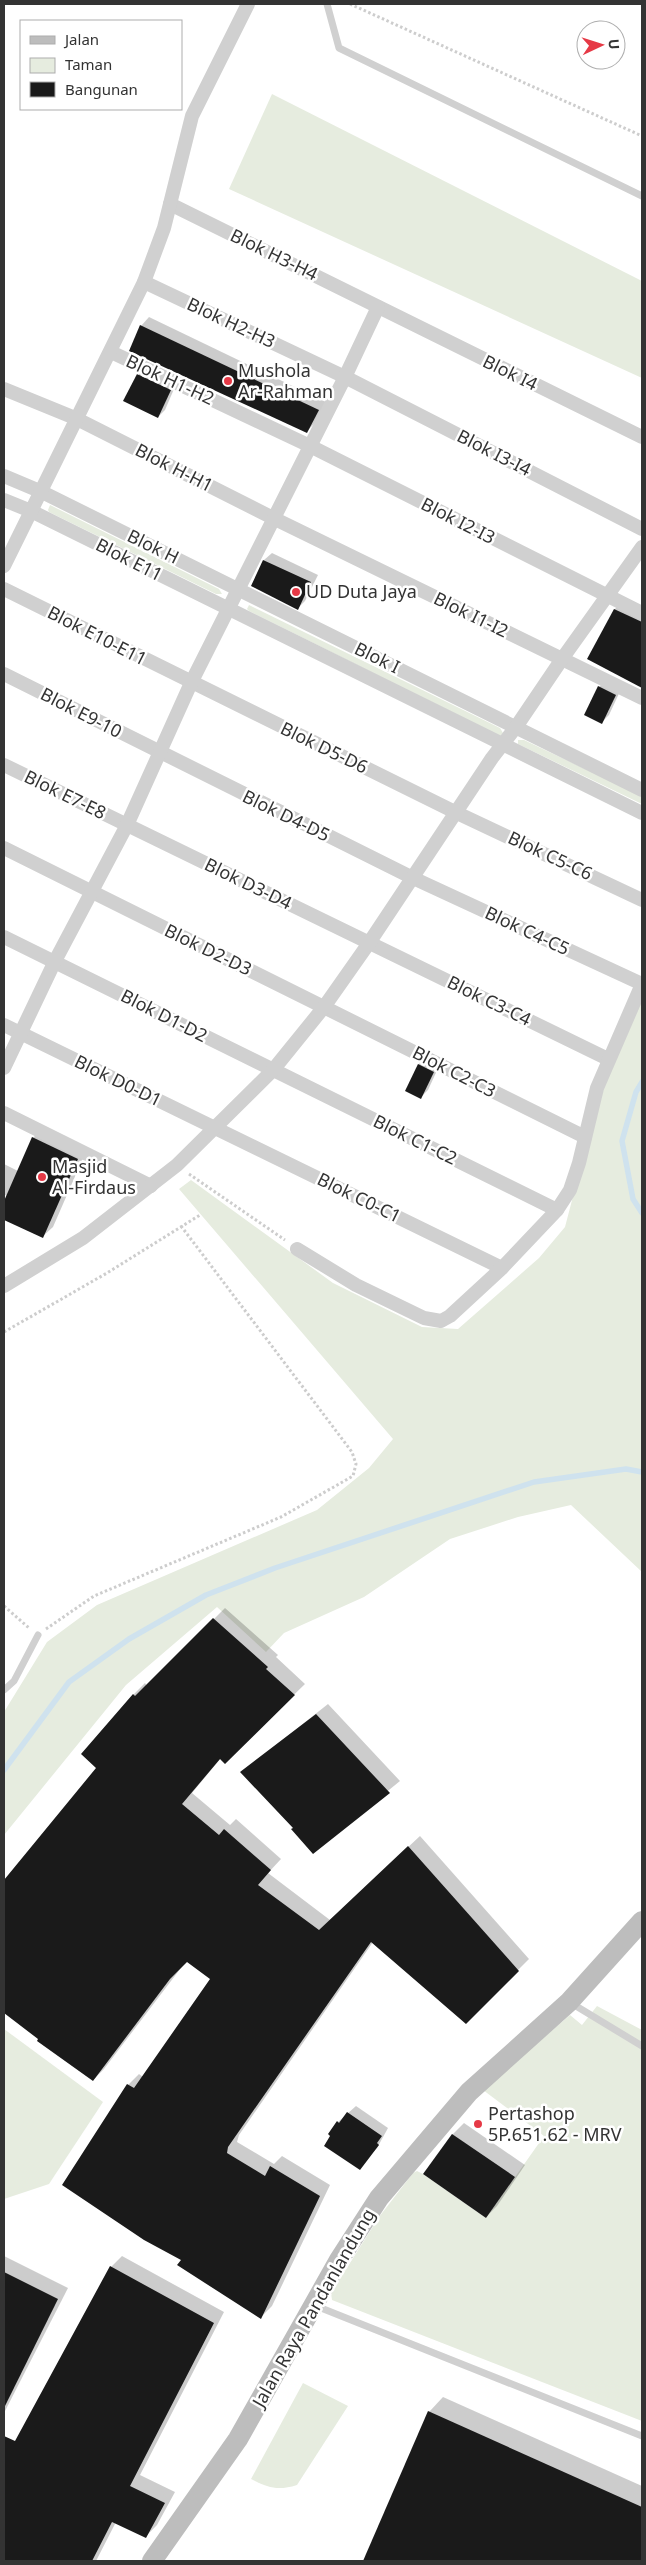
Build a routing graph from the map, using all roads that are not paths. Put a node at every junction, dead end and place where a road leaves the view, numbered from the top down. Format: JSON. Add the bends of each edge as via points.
{"nodes":[{"id":1,"x":248,"y":4,"type":"edge"},
{"id":2,"x":327,"y":4,"type":"edge"},
{"id":3,"x":642,"y":196,"type":"edge"},
{"id":4,"x":170,"y":204,"type":"junction"},
{"id":5,"x":144,"y":282,"type":"junction"},
{"id":6,"x":378,"y":306,"type":"junction"},
{"id":7,"x":111,"y":352,"type":"junction"},
{"id":8,"x":345,"y":377,"type":"junction"},
{"id":9,"x":4,"y":389,"type":"edge"},
{"id":10,"x":75,"y":418,"type":"junction"},
{"id":11,"x":642,"y":437,"type":"edge"},
{"id":12,"x":310,"y":446,"type":"junction"},
{"id":13,"x":4,"y":476,"type":"edge"},
{"id":14,"x":42,"y":492,"type":"junction"},
{"id":15,"x":4,"y":500,"type":"edge"},
{"id":16,"x":31,"y":511,"type":"junction"},
{"id":17,"x":272,"y":518,"type":"junction"},
{"id":18,"x":642,"y":529,"type":"edge"},
{"id":19,"x":642,"y":547,"type":"edge"},
{"id":20,"x":4,"y":566,"type":"edge"},
{"id":21,"x":4,"y":589,"type":"edge"},
{"id":22,"x":238,"y":589,"type":"junction"},
{"id":23,"x":607,"y":596,"type":"junction"},
{"id":24,"x":227,"y":609,"type":"junction"},
{"id":25,"x":642,"y":612,"type":"edge"},
{"id":26,"x":562,"y":659,"type":"junction"},
{"id":27,"x":4,"y":674,"type":"edge"},
{"id":28,"x":191,"y":683,"type":"junction"},
{"id":29,"x":642,"y":698,"type":"edge"},
{"id":30,"x":516,"y":727,"type":"junction"},
{"id":31,"x":503,"y":744,"type":"junction"},
{"id":32,"x":159,"y":753,"type":"junction"},
{"id":33,"x":4,"y":765,"type":"edge"},
{"id":34,"x":642,"y":790,"type":"edge"},
{"id":35,"x":457,"y":813,"type":"junction"},
{"id":36,"x":642,"y":813,"type":"edge"},
{"id":37,"x":126,"y":825,"type":"junction"},
{"id":38,"x":4,"y":848,"type":"edge"},
{"id":39,"x":413,"y":878,"type":"junction"},
{"id":40,"x":93,"y":893,"type":"junction"},
{"id":41,"x":642,"y":900,"type":"edge"},
{"id":42,"x":4,"y":937,"type":"edge"},
{"id":43,"x":369,"y":944,"type":"junction"},
{"id":44,"x":55,"y":961,"type":"junction"},
{"id":45,"x":642,"y":984,"type":"edge"},
{"id":46,"x":324,"y":1007,"type":"junction"},
{"id":47,"x":4,"y":1024,"type":"edge"},
{"id":48,"x":21,"y":1033,"type":"junction"},
{"id":49,"x":608,"y":1059,"type":"junction"},
{"id":50,"x":4,"y":1068,"type":"edge"},
{"id":51,"x":273,"y":1070,"type":"junction"},
{"id":52,"x":4,"y":1113,"type":"edge"},
{"id":53,"x":216,"y":1129,"type":"junction"},
{"id":54,"x":585,"y":1137,"type":"junction"},
{"id":55,"x":151,"y":1186,"type":"junction"},
{"id":56,"x":558,"y":1210,"type":"junction"},
{"id":57,"x":297,"y":1249,"type":"road end"},
{"id":58,"x":502,"y":1268,"type":"junction"},
{"id":59,"x":4,"y":1286,"type":"edge"},
{"id":60,"x":38,"y":1635,"type":"road end"},
{"id":61,"x":4,"y":1690,"type":"edge"},
{"id":62,"x":642,"y":1921,"type":"edge"},
{"id":63,"x":568,"y":2002,"type":"junction"},
{"id":64,"x":642,"y":2046,"type":"edge"},
{"id":65,"x":313,"y":2305,"type":"junction"},
{"id":66,"x":642,"y":2436,"type":"edge"},
{"id":67,"x":152,"y":2561,"type":"edge"}],
"edges":[{"from":1,"to":4,"type":"street","via":[[200,97],[187,133]]},
{"from":2,"to":3,"type":"lane","via":[[339,48]]},
{"from":4,"to":5,"type":"street"},
{"from":4,"to":6,"type":"street","name":"Blok H3-H4"},
{"from":5,"to":7,"type":"street"},
{"from":5,"to":8,"type":"street","name":"Blok H2-H3"},
{"from":6,"to":8,"type":"street"},
{"from":6,"to":11,"type":"street","name":"Blok I4"},
{"from":7,"to":10,"type":"street"},
{"from":7,"to":12,"type":"street","name":"Blok H1-H2"},
{"from":8,"to":12,"type":"street"},
{"from":8,"to":18,"type":"street","name":"Blok I3-I4"},
{"from":9,"to":10,"type":"street","name":"Blok H-H1"},
{"from":10,"to":14,"type":"street"},
{"from":10,"to":17,"type":"street","name":"Blok H-H1"},
{"from":12,"to":17,"type":"street"},
{"from":12,"to":23,"type":"street","name":"Blok I2-I3"},
{"from":13,"to":14,"type":"street","name":"Blok H"},
{"from":14,"to":16,"type":"street"},
{"from":14,"to":22,"type":"street","name":"Blok H"},
{"from":15,"to":16,"type":"street","name":"Blok E11"},
{"from":16,"to":20,"type":"street"},
{"from":16,"to":24,"type":"street","name":"Blok E11"},
{"from":17,"to":22,"type":"street"},
{"from":17,"to":26,"type":"street","name":"Blok I1-I2"},
{"from":19,"to":23,"type":"street"},
{"from":21,"to":28,"type":"street","name":"Blok E10-E11"},
{"from":22,"to":24,"type":"street"},
{"from":22,"to":30,"type":"street","name":"Blok I"},
{"from":23,"to":25,"type":"street","name":"Blok I2-I3"},
{"from":23,"to":26,"type":"street"},
{"from":24,"to":28,"type":"street"},
{"from":24,"to":31,"type":"street","name":"Blok E11"},
{"from":26,"to":29,"type":"street","name":"Blok I1-I2"},
{"from":26,"to":30,"type":"street"},
{"from":27,"to":32,"type":"street","name":"Blok E9-10"},
{"from":28,"to":32,"type":"street"},
{"from":28,"to":35,"type":"street","name":"Blok D5-D6"},
{"from":30,"to":31,"type":"street"},
{"from":30,"to":34,"type":"street","name":"Blok I"},
{"from":31,"to":35,"type":"street"},
{"from":31,"to":36,"type":"street","name":"Blok E11"},
{"from":32,"to":37,"type":"street"},
{"from":32,"to":39,"type":"street","name":"Blok D4-D5"},
{"from":33,"to":37,"type":"street","name":"Blok E7-E8"},
{"from":35,"to":39,"type":"street"},
{"from":35,"to":41,"type":"street","name":"Blok C5-C6"},
{"from":37,"to":40,"type":"street"},
{"from":37,"to":43,"type":"street","name":"Blok D3-D4"},
{"from":38,"to":40,"type":"street","name":"Blok D2-D3"},
{"from":39,"to":43,"type":"street"},
{"from":39,"to":45,"type":"street","name":"Blok C4-C5"},
{"from":40,"to":44,"type":"street"},
{"from":40,"to":46,"type":"street","name":"Blok D2-D3"},
{"from":42,"to":44,"type":"street","name":"Blok D1-D2"},
{"from":43,"to":46,"type":"street"},
{"from":43,"to":49,"type":"street","name":"Blok C3-C4"},
{"from":44,"to":48,"type":"street"},
{"from":44,"to":51,"type":"street","name":"Blok D1-D2"},
{"from":45,"to":49,"type":"street"},
{"from":46,"to":51,"type":"street"},
{"from":46,"to":54,"type":"street","name":"Blok C2-C3"},
{"from":47,"to":48,"type":"street","name":"Blok D0-D1"},
{"from":48,"to":50,"type":"street"},
{"from":48,"to":53,"type":"street","name":"Blok D0-D1"},
{"from":49,"to":54,"type":"street"},
{"from":51,"to":53,"type":"street"},
{"from":51,"to":56,"type":"street","name":"Blok C1-C2"},
{"from":52,"to":55,"type":"street"},
{"from":53,"to":55,"type":"street"},
{"from":53,"to":58,"type":"street","name":"Blok C0-C1"},
{"from":54,"to":56,"type":"street","via":[[570,1190]]},
{"from":55,"to":59,"type":"street","via":[[83,1238]]},
{"from":56,"to":58,"type":"street"},
{"from":57,"to":58,"type":"street","via":[[356,1285],[432,1320],[441,1321]]},
{"from":60,"to":61,"type":"lane","via":[[14,1680]]},
{"from":62,"to":63,"type":"street","name":"Jalan Raya Pandanlandung"},
{"from":63,"to":64,"type":"lane"},
{"from":63,"to":65,"type":"street","name":"Jalan Raya Pandanlandung","via":[[469,2092],[442,2122],[364,2219]]},
{"from":65,"to":66,"type":"lane"},
{"from":65,"to":67,"type":"street","name":"Jalan Raya Pandanlandung","via":[[238,2439]]}]}
